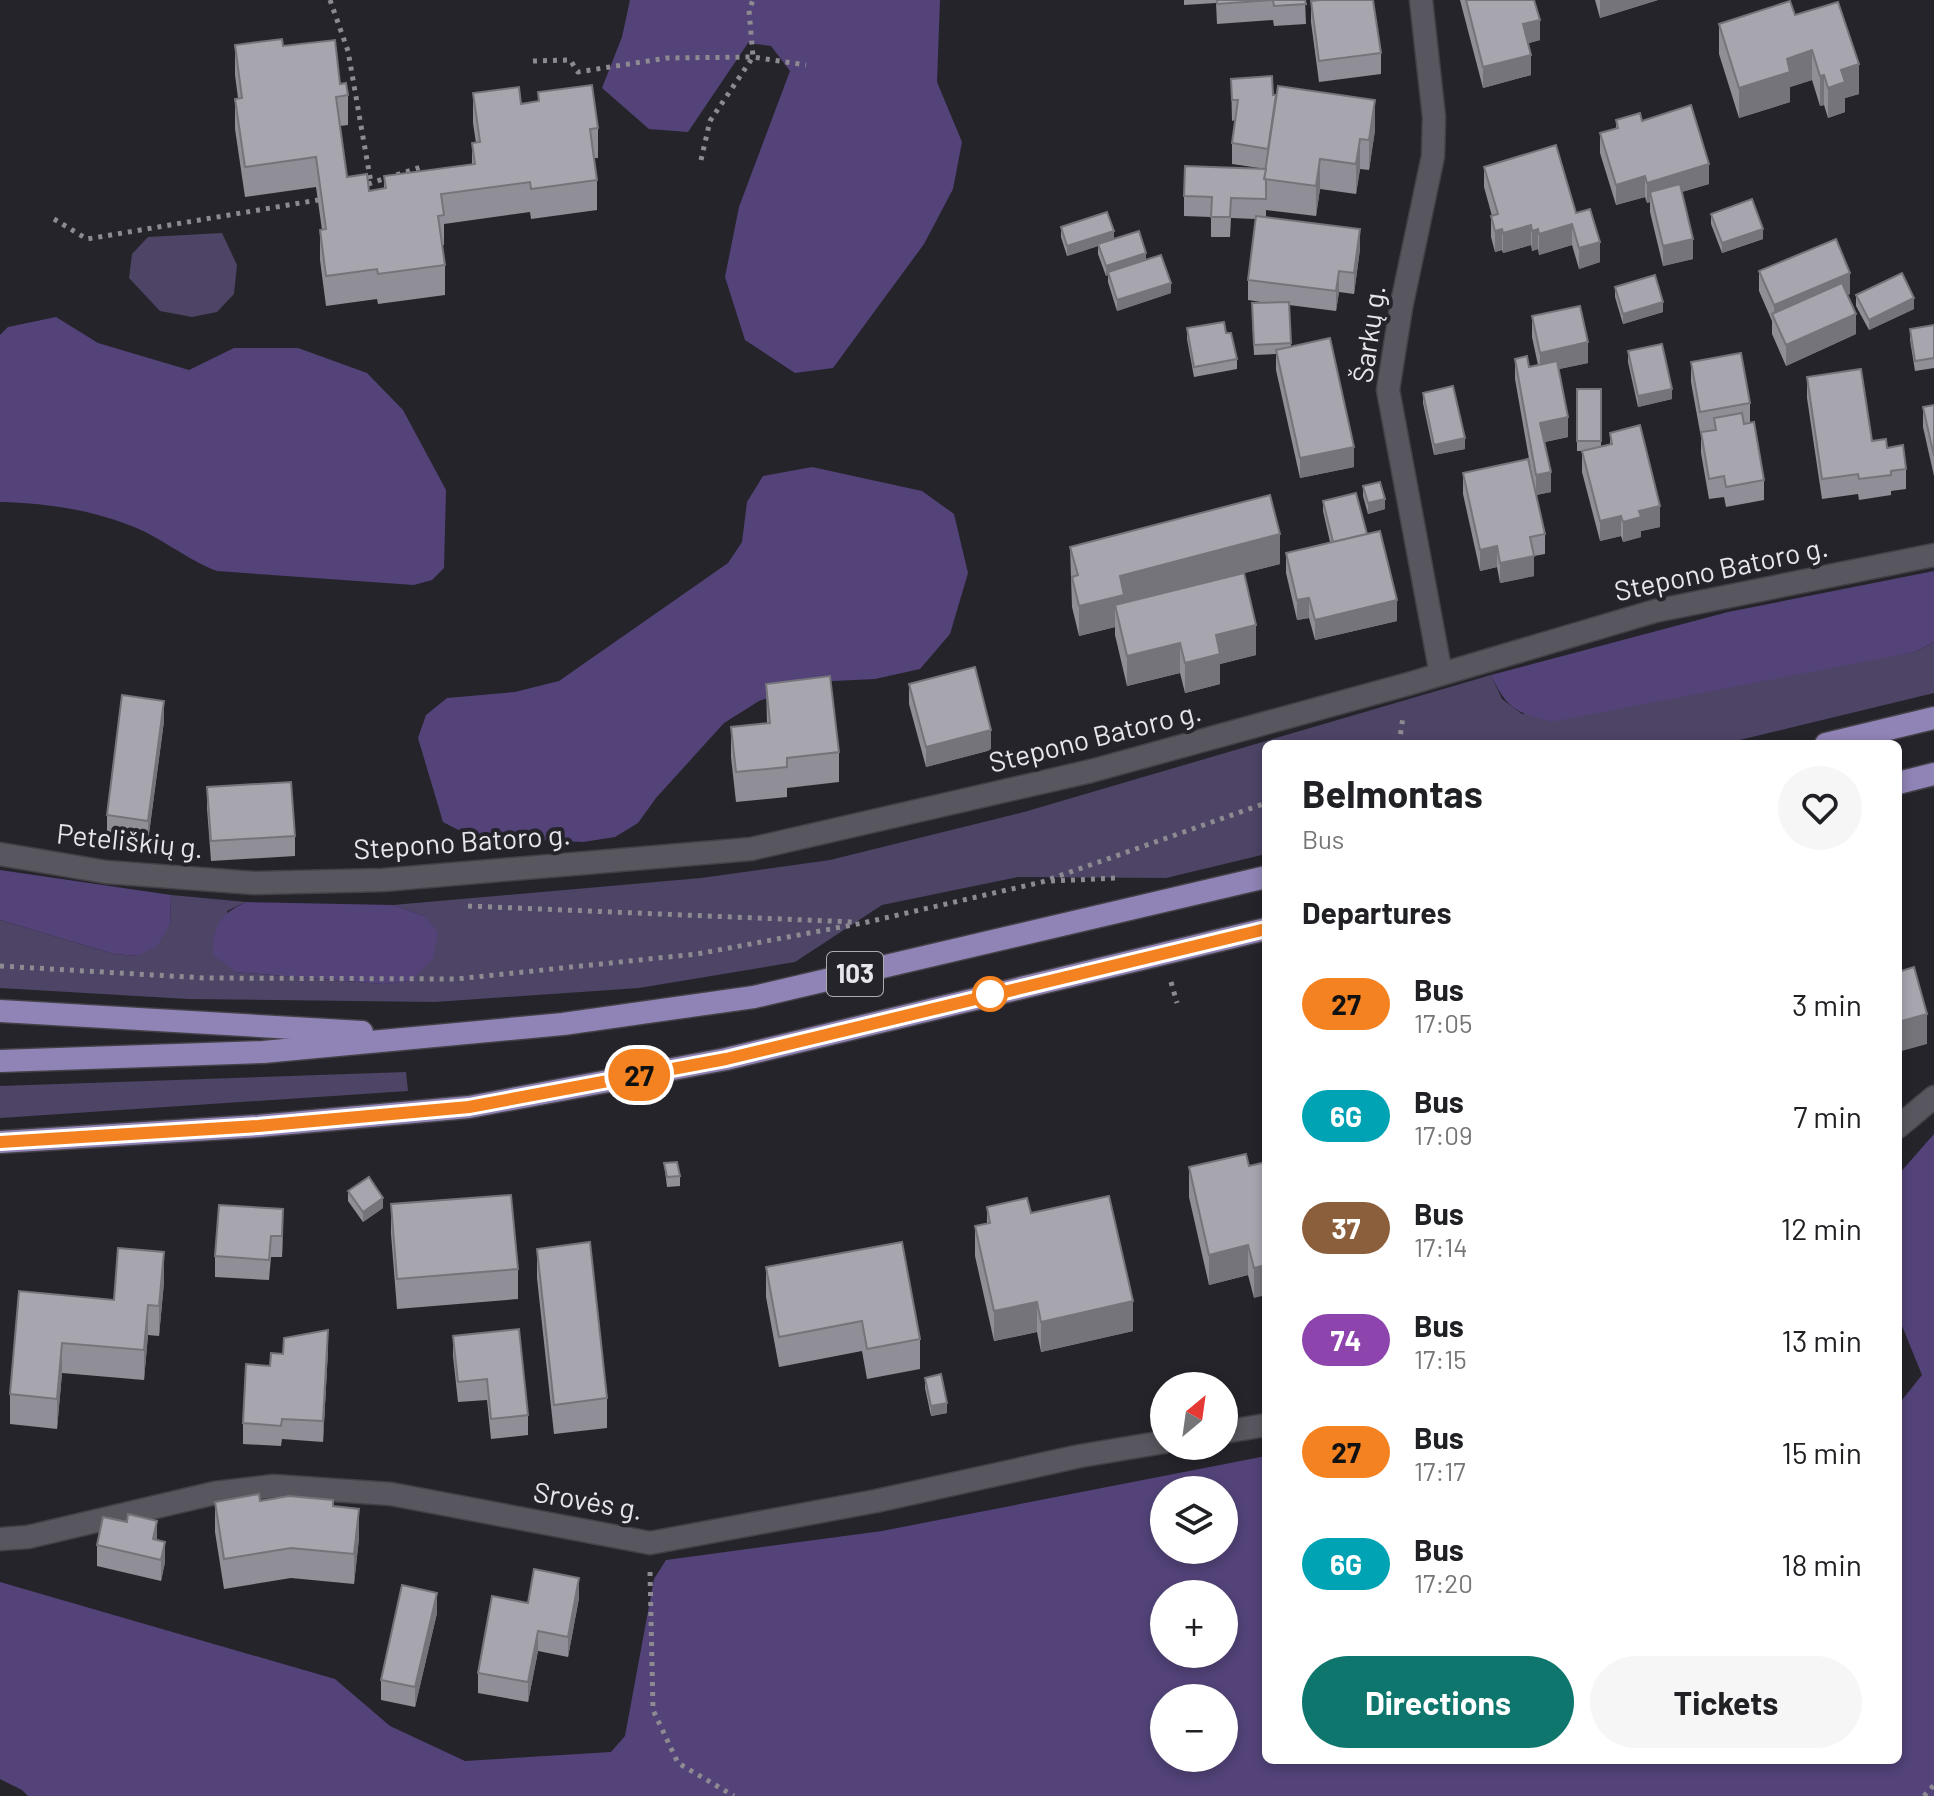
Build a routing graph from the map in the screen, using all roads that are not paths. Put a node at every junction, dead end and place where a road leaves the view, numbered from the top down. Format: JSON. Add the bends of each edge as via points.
{"nodes":[{"id":1,"x":1421,"y":0,"type":"edge"},
{"id":2,"x":1934,"y":555,"type":"edge"},
{"id":3,"x":1441,"y":674,"type":"junction"},
{"id":4,"x":1934,"y":718,"type":"edge"},
{"id":5,"x":1843,"y":740,"type":"edge"},
{"id":6,"x":1934,"y":774,"type":"edge"},
{"id":7,"x":1902,"y":782,"type":"edge"},
{"id":8,"x":0,"y":854,"type":"edge"},
{"id":9,"x":1262,"y":878,"type":"edge"},
{"id":10,"x":254,"y":883,"type":"joint"},
{"id":11,"x":1262,"y":930,"type":"edge"},
{"id":12,"x":0,"y":1011,"type":"edge"},
{"id":13,"x":437,"y":1036,"type":"junction"},
{"id":14,"x":0,"y":1061,"type":"edge"},
{"id":15,"x":1934,"y":1097,"type":"edge"},
{"id":16,"x":1902,"y":1124,"type":"edge"},
{"id":17,"x":0,"y":1142,"type":"edge"},
{"id":18,"x":1262,"y":1426,"type":"edge"},
{"id":19,"x":1238,"y":1430,"type":"edge"},
{"id":20,"x":1150,"y":1444,"type":"edge"},
{"id":21,"x":0,"y":1539,"type":"edge"}],
"edges":[{"from":1,"to":3,"type":"street","name":"Šarkų g.","via":[[1433,156],[1388,390]]},
{"from":2,"to":3,"type":"street","name":"Stepono Batoro g.","via":[[1655,611]]},
{"from":3,"to":10,"type":"street","name":"Stepono Batoro g.","via":[[1091,771],[751,849],[383,880]]},
{"from":4,"to":5,"type":"main road"},
{"from":6,"to":7,"type":"main road"},
{"from":8,"to":10,"type":"street","name":"Peteliškių g.","via":[[106,872]]},
{"from":9,"to":13,"type":"main road","number":"103","via":[[754,997]]},
{"from":11,"to":17,"type":"main road","number":"103","via":[[726,1059],[469,1107]]},
{"from":12,"to":13,"type":"main road","number":"103"},
{"from":13,"to":14,"type":"main road","via":[[263,1052]]},
{"from":15,"to":16,"type":"street"},
{"from":18,"to":19,"type":"street"},
{"from":20,"to":21,"type":"street","name":"Srovės g.","via":[[650,1543],[391,1494],[274,1486],[215,1493]]}]}
